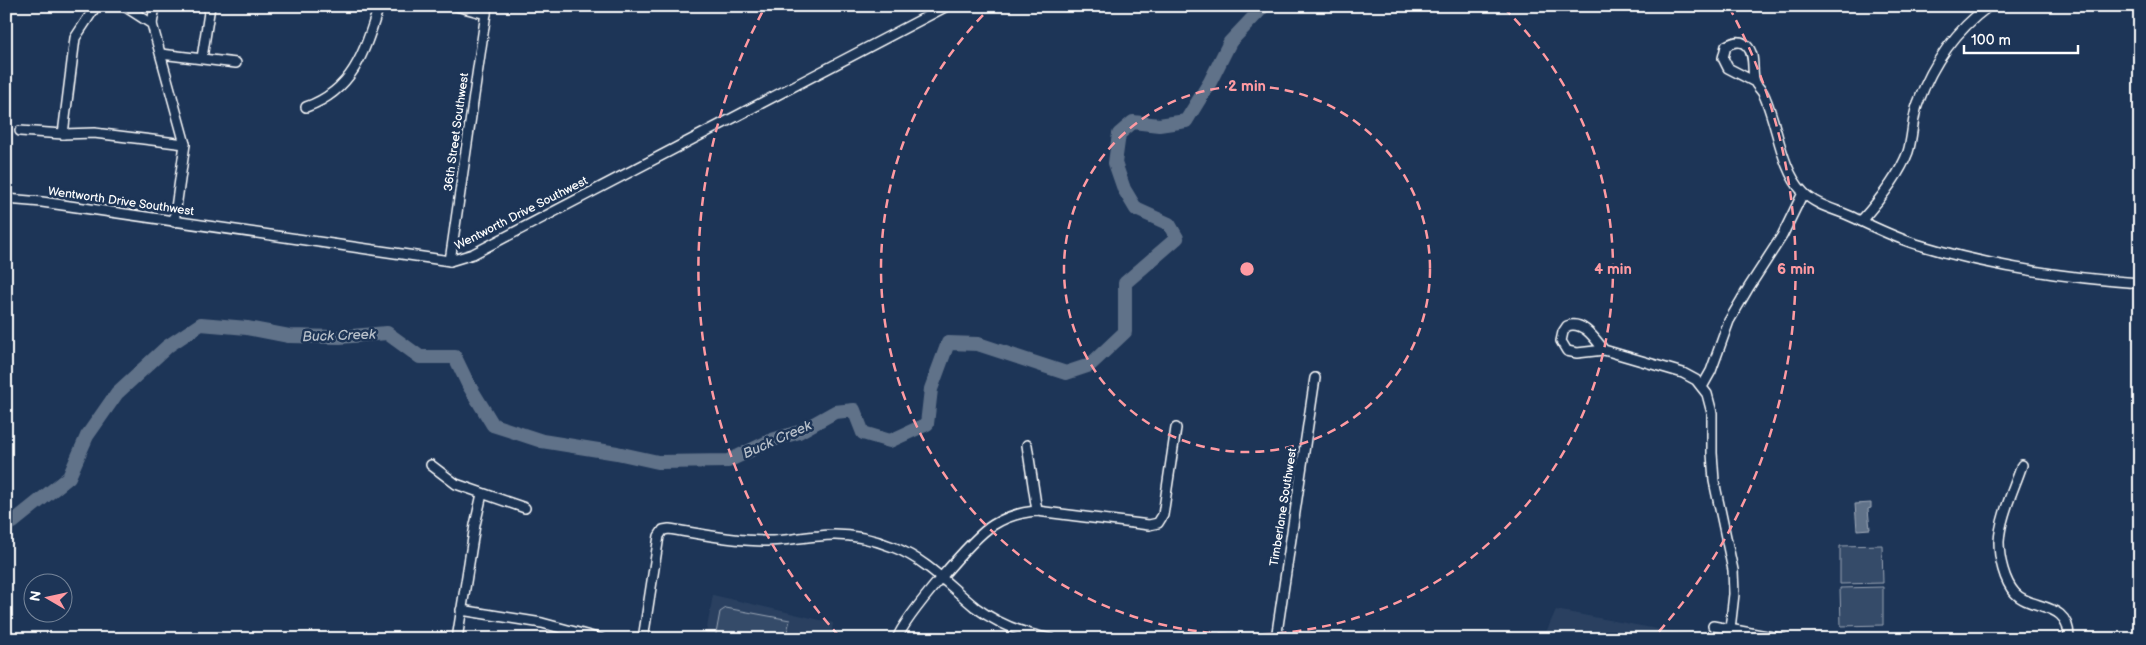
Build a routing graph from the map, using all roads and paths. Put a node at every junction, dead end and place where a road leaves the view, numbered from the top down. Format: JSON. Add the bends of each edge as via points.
{"nodes":[{"id":1,"x":96,"y":6,"type":"edge"},
{"id":2,"x":124,"y":6,"type":"edge"},
{"id":3,"x":155,"y":6,"type":"edge"},
{"id":4,"x":210,"y":6,"type":"edge"},
{"id":5,"x":379,"y":6,"type":"edge"},
{"id":6,"x":456,"y":6,"type":"edge"},
{"id":7,"x":947,"y":6,"type":"edge"},
{"id":8,"x":1989,"y":6,"type":"edge"},
{"id":9,"x":486,"y":10,"type":"edge"},
{"id":10,"x":152,"y":24,"type":"junction"},
{"id":11,"x":161,"y":54,"type":"junction"},
{"id":12,"x":202,"y":58,"type":"junction"},
{"id":13,"x":236,"y":63,"type":"dead end"},
{"id":14,"x":1755,"y":82,"type":"junction"},
{"id":15,"x":306,"y":107,"type":"dead end"},
{"id":16,"x":20,"y":131,"type":"dead end"},
{"id":17,"x":63,"y":134,"type":"junction"},
{"id":18,"x":185,"y":144,"type":"junction"},
{"id":19,"x":1803,"y":193,"type":"junction"},
{"id":20,"x":6,"y":199,"type":"edge"},
{"id":21,"x":1861,"y":221,"type":"junction"},
{"id":22,"x":174,"y":222,"type":"junction"},
{"id":23,"x":450,"y":261,"type":"junction"},
{"id":24,"x":2140,"y":283,"type":"edge"},
{"id":25,"x":1604,"y":350,"type":"junction"},
{"id":26,"x":1315,"y":378,"type":"dead end"},
{"id":27,"x":1702,"y":387,"type":"junction"},
{"id":28,"x":1176,"y":428,"type":"dead end"},
{"id":29,"x":1027,"y":445,"type":"dead end"},
{"id":30,"x":430,"y":465,"type":"dead end"},
{"id":31,"x":2022,"y":465,"type":"dead end"},
{"id":32,"x":482,"y":494,"type":"junction"},
{"id":33,"x":525,"y":508,"type":"dead end"},
{"id":34,"x":1037,"y":511,"type":"junction"},
{"id":35,"x":943,"y":577,"type":"junction"},
{"id":36,"x":462,"y":610,"type":"junction"},
{"id":37,"x":1713,"y":626,"type":"dead end"},
{"id":38,"x":1730,"y":629,"type":"junction"},
{"id":39,"x":457,"y":639,"type":"edge"},
{"id":40,"x":601,"y":639,"type":"edge"},
{"id":41,"x":643,"y":639,"type":"edge"},
{"id":42,"x":897,"y":639,"type":"edge"},
{"id":43,"x":1051,"y":639,"type":"edge"},
{"id":44,"x":1276,"y":639,"type":"edge"},
{"id":45,"x":1783,"y":639,"type":"edge"},
{"id":46,"x":2069,"y":639,"type":"edge"}],
"edges":[{"from":1,"to":17,"type":"street","via":[[75,38]]},
{"from":2,"to":10,"type":"street"},
{"from":3,"to":10,"type":"street"},
{"from":4,"to":12,"type":"street"},
{"from":5,"to":15,"type":"street","via":[[355,68],[330,96]]},
{"from":6,"to":9,"type":"street"},
{"from":7,"to":23,"type":"street","name":"Wentworth Drive Southwest","via":[[474,254]]},
{"from":8,"to":21,"type":"street","via":[[1969,23],[1935,64],[1918,104],[1908,151],[1901,167]]},
{"from":9,"to":23,"type":"street","name":"36th Street Southwest"},
{"from":10,"to":11,"type":"street"},
{"from":11,"to":12,"type":"street"},
{"from":11,"to":18,"type":"street"},
{"from":12,"to":13,"type":"street"},
{"from":14,"to":14,"type":"street","via":[[1728,68],[1723,58],[1726,46],[1732,42],[1746,44],[1751,52]]},
{"from":14,"to":19,"type":"street","via":[[1763,94],[1789,172]]},
{"from":16,"to":17,"type":"street"},
{"from":17,"to":18,"type":"street","via":[[94,133]]},
{"from":18,"to":22,"type":"street"},
{"from":19,"to":21,"type":"street","via":[[1821,205]]},
{"from":19,"to":27,"type":"street","via":[[1782,236],[1729,321]]},
{"from":20,"to":22,"type":"street","name":"Wentworth Drive Southwest"},
{"from":21,"to":24,"type":"street","via":[[1916,244],[1981,260],[2045,273]]},
{"from":22,"to":23,"type":"street","name":"Wentworth Drive Southwest"},
{"from":25,"to":25,"type":"street","via":[[1577,325],[1567,326],[1561,337],[1563,349],[1572,353]]},
{"from":25,"to":27,"type":"street","via":[[1683,373]]},
{"from":26,"to":44,"type":"street","name":"Timberlane Southwest"},
{"from":27,"to":38,"type":"street","via":[[1711,405],[1714,481],[1733,570]]},
{"from":28,"to":34,"type":"street","via":[[1163,515],[1158,523],[1149,525]]},
{"from":29,"to":34,"type":"street"},
{"from":30,"to":32,"type":"street","via":[[456,484]]},
{"from":31,"to":46,"type":"street","via":[[2002,524],[1999,543],[2002,564],[2015,593],[2056,611],[2064,620]]},
{"from":32,"to":33,"type":"street"},
{"from":32,"to":36,"type":"street"},
{"from":34,"to":35,"type":"street","via":[[994,524],[977,538]]},
{"from":35,"to":41,"type":"street","via":[[900,550],[860,538],[827,535],[759,541],[666,529],[659,536]]},
{"from":35,"to":42,"type":"street"},
{"from":35,"to":43,"type":"street","via":[[992,618],[1020,631]]},
{"from":36,"to":39,"type":"street"},
{"from":36,"to":40,"type":"street","via":[[533,621]]},
{"from":37,"to":38,"type":"street"},
{"from":38,"to":45,"type":"street"}]}
